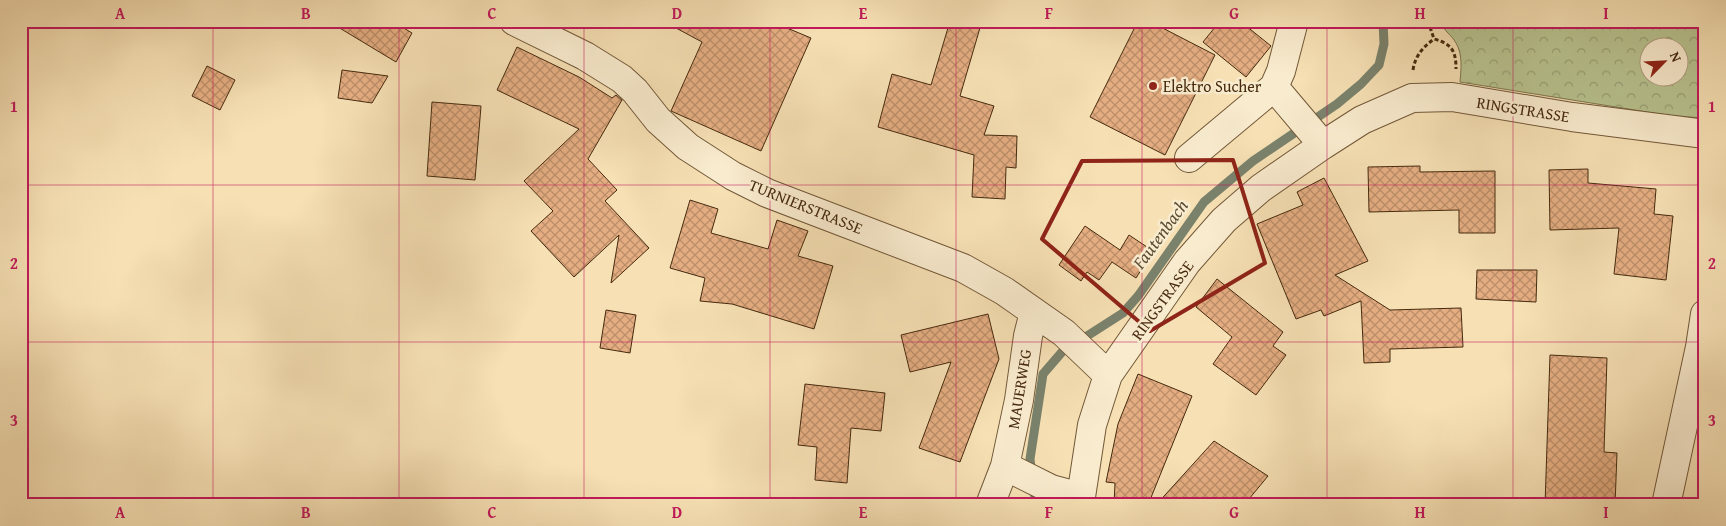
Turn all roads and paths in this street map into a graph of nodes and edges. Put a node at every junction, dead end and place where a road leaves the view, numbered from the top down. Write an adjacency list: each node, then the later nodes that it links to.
1 (514, 21): 11 (street, TURNIERSTRASSE)
2 (1294, 21): 5 (street)
3 (1428, 21): 4 (path)
4 (1434, 39): 6 (path); 7 (path)
5 (1274, 87): 9 (street); 10 (street)
6 (1452, 97): 7 (street, RINGSTRASSE); 8 (street, RINGSTRASSE)
7 (1412, 98): 9 (street, RINGSTRASSE)
8 (1705, 134)
9 (1323, 145): 13 (street, RINGSTRASSE)
10 (1189, 158)
11 (1034, 312): 13 (street, TURNIERSTRASSE); 14 (street, MAUERWEG)
12 (1705, 314): 17 (street)
13 (1100, 368): 15 (street, RINGSTRASSE)
14 (1014, 471): 15 (street); 16 (street, MAUERWEG)
15 (1081, 501)
16 (990, 505)
17 (1666, 505)

